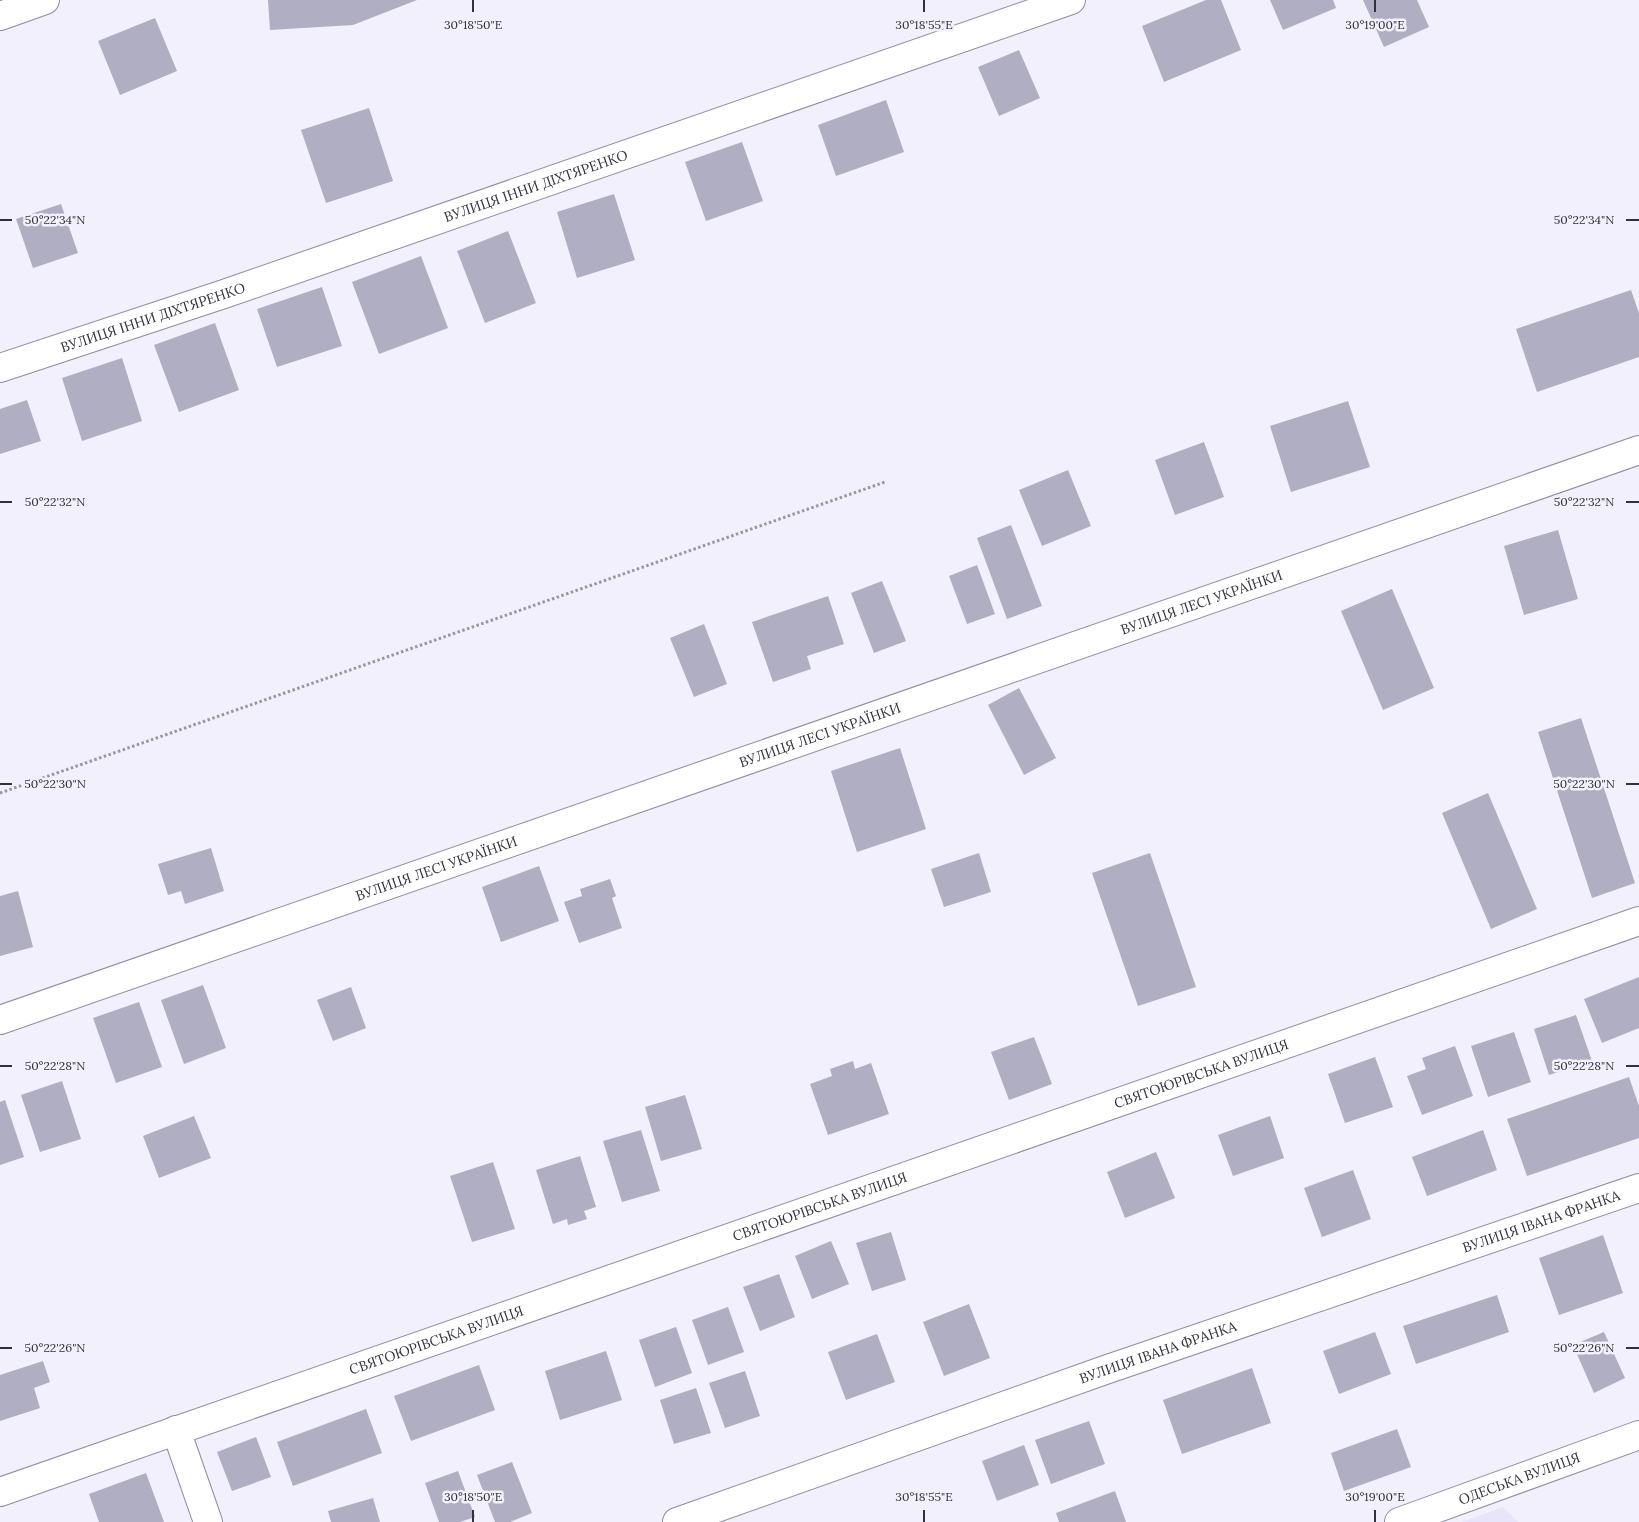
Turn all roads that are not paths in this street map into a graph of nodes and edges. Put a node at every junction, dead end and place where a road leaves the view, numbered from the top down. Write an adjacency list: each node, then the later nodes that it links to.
1 (45, 0): 3 (street)
2 (1071, 0): 4 (street, ВУЛИЦЯ ІННИ ДІХТЯРЕНКО)
3 (0, 16)
4 (0, 368)
5 (1639, 450): 7 (street, ВУЛИЦЯ ЛЕСІ УКРАЇНКИ)
6 (1639, 921): 9 (street, СВЯТОЮРІВСЬКА ВУЛИЦЯ)
7 (0, 1020)
8 (1639, 1188): 13 (street, ВУЛИЦЯ ІВАНА ФРАНКА)
9 (176, 1430): 11 (street, СВЯТОЮРІВСЬКА ВУЛИЦЯ); 12 (street)
10 (1639, 1435): 14 (street, ОДЕСЬКА ВУЛИЦЯ)
11 (0, 1492)
12 (208, 1522)
13 (677, 1522)
14 (1399, 1522)

